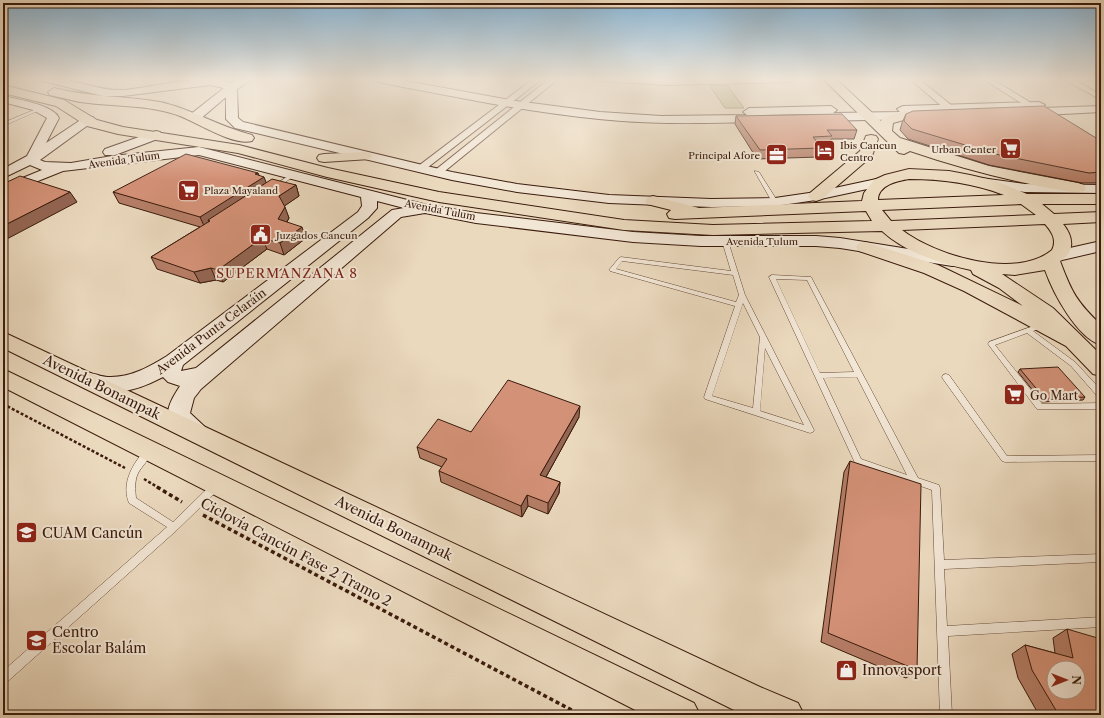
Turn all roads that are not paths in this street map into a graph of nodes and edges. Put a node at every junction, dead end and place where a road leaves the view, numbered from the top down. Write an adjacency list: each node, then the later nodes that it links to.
1 (31, 113): 19 (lane)
2 (47, 113): 25 (street)
3 (76, 113): 18 (main road)
4 (105, 113): 18 (main road)
5 (180, 113): 16 (main road)
6 (200, 113): 16 (street)
7 (232, 113): 23 (street)
8 (501, 113): 29 (street)
9 (504, 113): 32 (street)
10 (569, 113): 11 (street)
11 (855, 113): 12 (street); 15 (street); 21 (main road); 21 (main road)
12 (863, 113)
13 (990, 113): 15 (street)
14 (1042, 113): 17 (street)
15 (906, 115): 21 (main road)
16 (195, 117): 20 (main road); 24 (main road)
17 (1052, 119)
18 (89, 120): 20 (main road, Avenida Tulum); 25 (street)
19 (3, 124)
20 (156, 135): 22 (main road, Avenida Tulum); 27 (street)
21 (883, 140): 34 (main road); 37 (main road); 42 (main road)
22 (239, 149): 28 (main road); 54 (main road, Avenida Tulum)
23 (365, 156): 24 (main road); 29 (street)
24 (324, 158): 49 (main road)
25 (32, 160): 27 (street, Avenida Tulum); 31 (street)
26 (894, 161): 35 (main road)
27 (58, 168): 28 (street, Avenida Tulum); 39 (street)
28 (273, 169): 33 (street, Avenida Tulum)
29 (420, 169): 32 (street)
30 (757, 172): 46 (lane)
31 (4, 173)
32 (437, 173): 45 (street)
33 (293, 175): 40 (lane); 41 (street, Avenida Tulum)
34 (963, 178): 35 (main road); 36 (main road)
35 (888, 180): 42 (street); 47 (main road)
36 (980, 182): 37 (street); 44 (main road)
37 (1078, 188): 38 (street)
38 (1101, 189)
39 (3, 191)
40 (270, 191)
41 (367, 194): 48 (street, Avenida Tulum); 50 (street)
42 (816, 196): 46 (street)
43 (1101, 199): 44 (main road)
44 (1025, 200): 47 (main road); 52 (main road)
45 (653, 201): 46 (street); 49 (main road)
46 (775, 202)
47 (870, 206): 49 (main road); 54 (main road)
48 (427, 209): 53 (street, Avenida Punta Celaráin); 55 (street, Avenida Tulum)
49 (707, 214)
50 (363, 215): 53 (street); 68 (street, Avenida Punta Celaráin)
51 (1101, 217): 52 (main road, Avenida Tulum)
52 (1052, 219): 54 (main road, Avenida Tulum); 58 (main road)
53 (388, 220): 70 (street, Avenida Punta Celaráin)
54 (884, 227): 59 (main road)
55 (725, 241): 57 (street, Avenida Tulum); 60 (lane)
56 (1101, 246): 58 (street)
57 (865, 247): 59 (street, Avenida Tulum); 63 (main road)
58 (1055, 258): 59 (main road); 65 (main road)
59 (963, 263): 67 (main road)
60 (736, 273): 61 (lane); 62 (lane)
61 (742, 295): 62 (lane); 64 (lane)
62 (738, 305): 78 (lane)
63 (1035, 328): 67 (main road); 69 (lane); 77 (lane)
64 (763, 338): 78 (lane); 78 (lane)
65 (1101, 338)
66 (3, 339): 75 (main road, Avenida Bonampak)
67 (1074, 341): 69 (main road)
68 (174, 361): 70 (street); 75 (street, Avenida Punta Celaráin)
69 (1088, 361): 76 (lane)
70 (203, 374): 79 (street, Avenida Punta Celaráin)
71 (859, 374): 72 (lane); 72 (lane); 82 (lane)
72 (818, 376): 82 (lane)
73 (3, 377): 81 (main road)
74 (946, 377): 80 (lane)
75 (84, 378): 79 (main road, Avenida Bonampak)
76 (1101, 395)
77 (1101, 406)
78 (756, 412)
79 (197, 433): 91 (main road, Avenida Bonampak)
80 (1101, 458)
81 (141, 461): 83 (main road); 84 (lane)
82 (915, 481): 86 (lane)
83 (218, 485): 84 (lane); 90 (main road)
84 (174, 527): 89 (lane)
85 (1101, 558): 86 (lane)
86 (940, 565): 88 (lane)
87 (1101, 622): 88 (lane)
88 (942, 631): 92 (lane)
89 (3, 678)
90 (682, 715)
91 (786, 715)
92 (946, 715)

